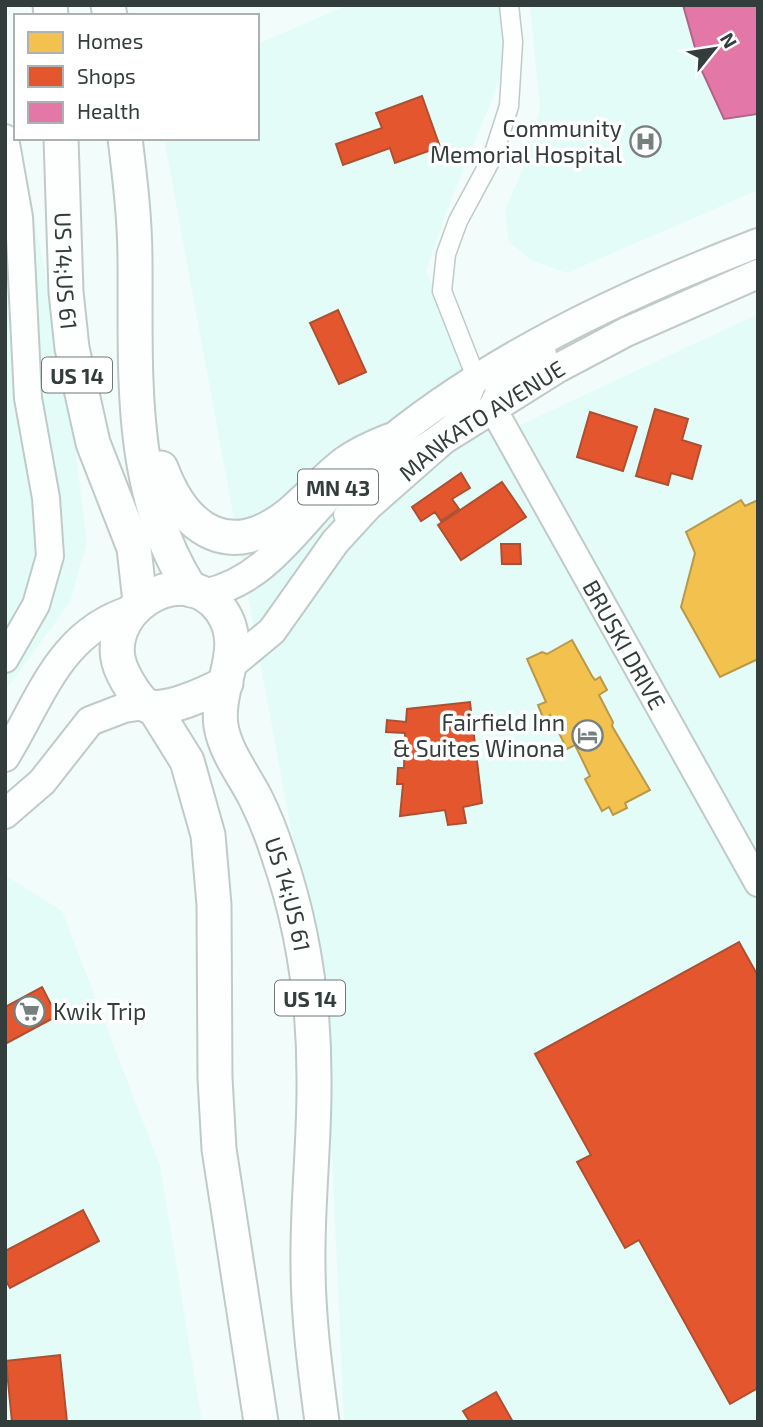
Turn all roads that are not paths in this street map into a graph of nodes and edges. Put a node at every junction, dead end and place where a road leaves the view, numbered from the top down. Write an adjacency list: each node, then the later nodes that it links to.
1 (509, 5): 9 (street)
2 (5, 138): 15 (street)
3 (61, 140): 14 (highway, US 14;US 61 / US 14)
4 (125, 140): 8 (highway, US 14;US 61 / US 14)
5 (758, 243): 7 (main road, MANKATO AVENUE / MN 43)
6 (758, 274): 10 (main road, MANKATO AVENUE / MN 43)
7 (621, 302): 9 (main road, MANKATO AVENUE / MN 43); 10 (street)
8 (135, 373): 11 (highway); 13 (highway, US 14;US 61 / US 14)
9 (477, 380): 11 (main road, MANKATO AVENUE / MN 43); 12 (street)
10 (492, 407): 12 (main road, MANKATO AVENUE / MN 43); 20 (street, BRUSKI DRIVE)
11 (389, 440): 13 (main road, MANKATO AVENUE / MN 43)
12 (335, 542): 16 (main road, MANKATO AVENUE / MN 43)
13 (198, 592): 14 (highway); 16 (highway, US 14;US 61 / US 14)
14 (136, 606): 17 (highway, US 14;US 61 / US 14); 18 (main road)
15 (9, 645)
16 (228, 674): 17 (highway); 22 (highway, US 14;US 61 / US 14)
17 (150, 706): 19 (main road); 21 (highway, US 14;US 61 / US 14)
18 (5, 757)
19 (5, 814)
20 (758, 883)
21 (261, 1422)
22 (321, 1422)

